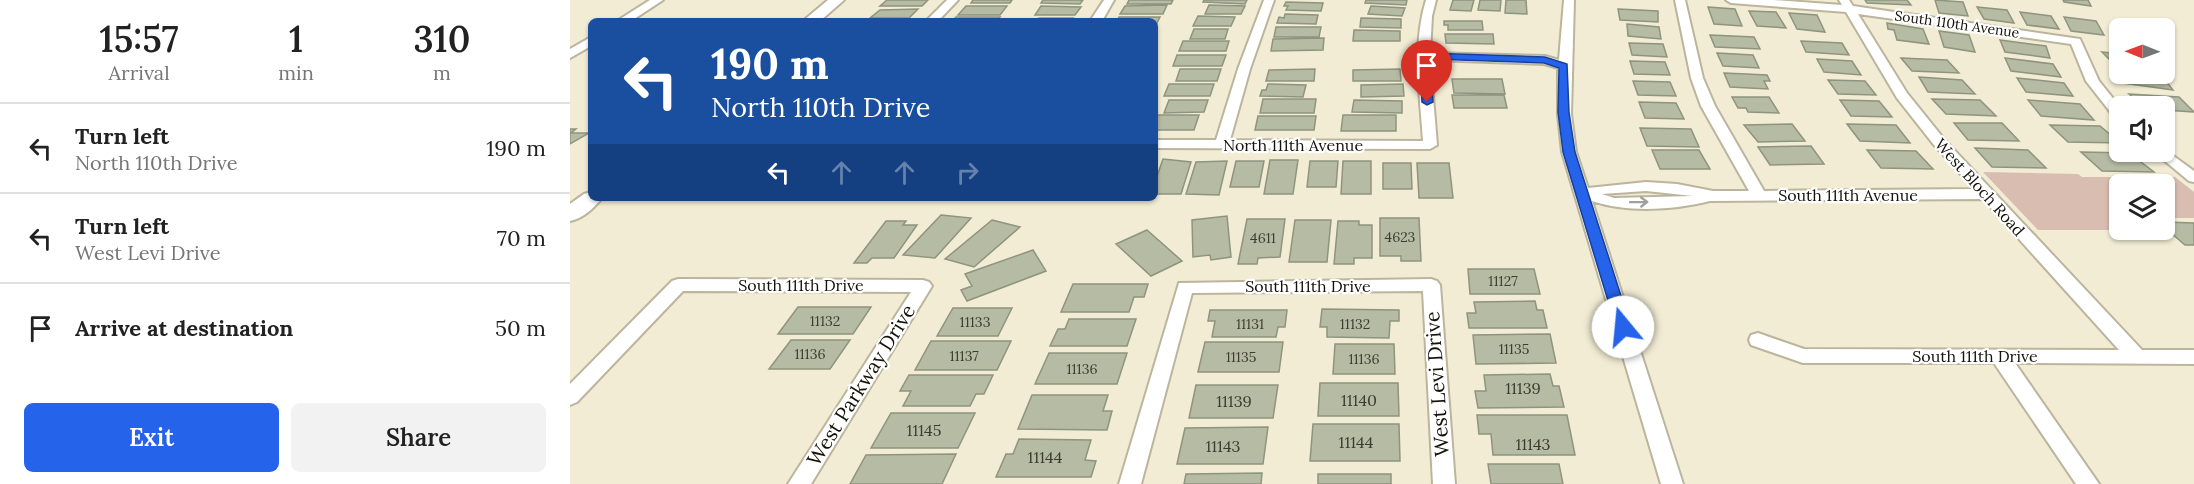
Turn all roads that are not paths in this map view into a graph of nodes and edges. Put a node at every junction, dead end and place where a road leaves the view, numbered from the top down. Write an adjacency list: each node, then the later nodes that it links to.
1 (658, 0): 11 (street)
2 (837, 0): 12 (main road)
3 (953, 0): 13 (street)
4 (1109, 0): 14 (street)
5 (1269, 0): 21 (street)
6 (1431, 0): 17 (street)
7 (1569, 0): 18 (street)
8 (1680, 0): 25 (street)
9 (1731, 0): 10 (street, South 110th Avenue)
10 (1847, 4): 19 (street, South 110th Avenue); 26 (street, West Bloch Road)
11 (628, 18)
12 (815, 18)
13 (935, 18)
14 (1098, 18)
15 (588, 43): 16 (street)
16 (570, 54)
17 (1425, 60): 18 (street); 21 (street, North 111th Avenue)
18 (1564, 66): 24 (street)
19 (2109, 104)
20 (1158, 144): 21 (street, North 111th Avenue)
21 (1222, 144)
22 (2173, 162): 23 (street)
23 (2194, 178)
24 (1582, 193): 25 (street, South 111th Avenue); 37 (street)
25 (1759, 195): 26 (street, South 111th Avenue)
26 (1986, 195): 31 (street, West Bloch Road)
27 (1431, 285): 35 (street, South 111th Drive); 36 (street, West Levi Drive)
28 (923, 286): 33 (street, South 111th Drive); 34 (street, West Parkway Drive)
29 (1758, 340): 30 (street, South 111th Drive)
30 (1999, 356): 31 (street, South 111th Drive); 38 (street)
31 (2137, 357): 32 (street, South 111th Drive)
32 (2194, 357)
33 (570, 397)
34 (799, 484)
35 (1130, 484)
36 (1444, 484)
37 (1672, 484)
38 (2088, 484)

